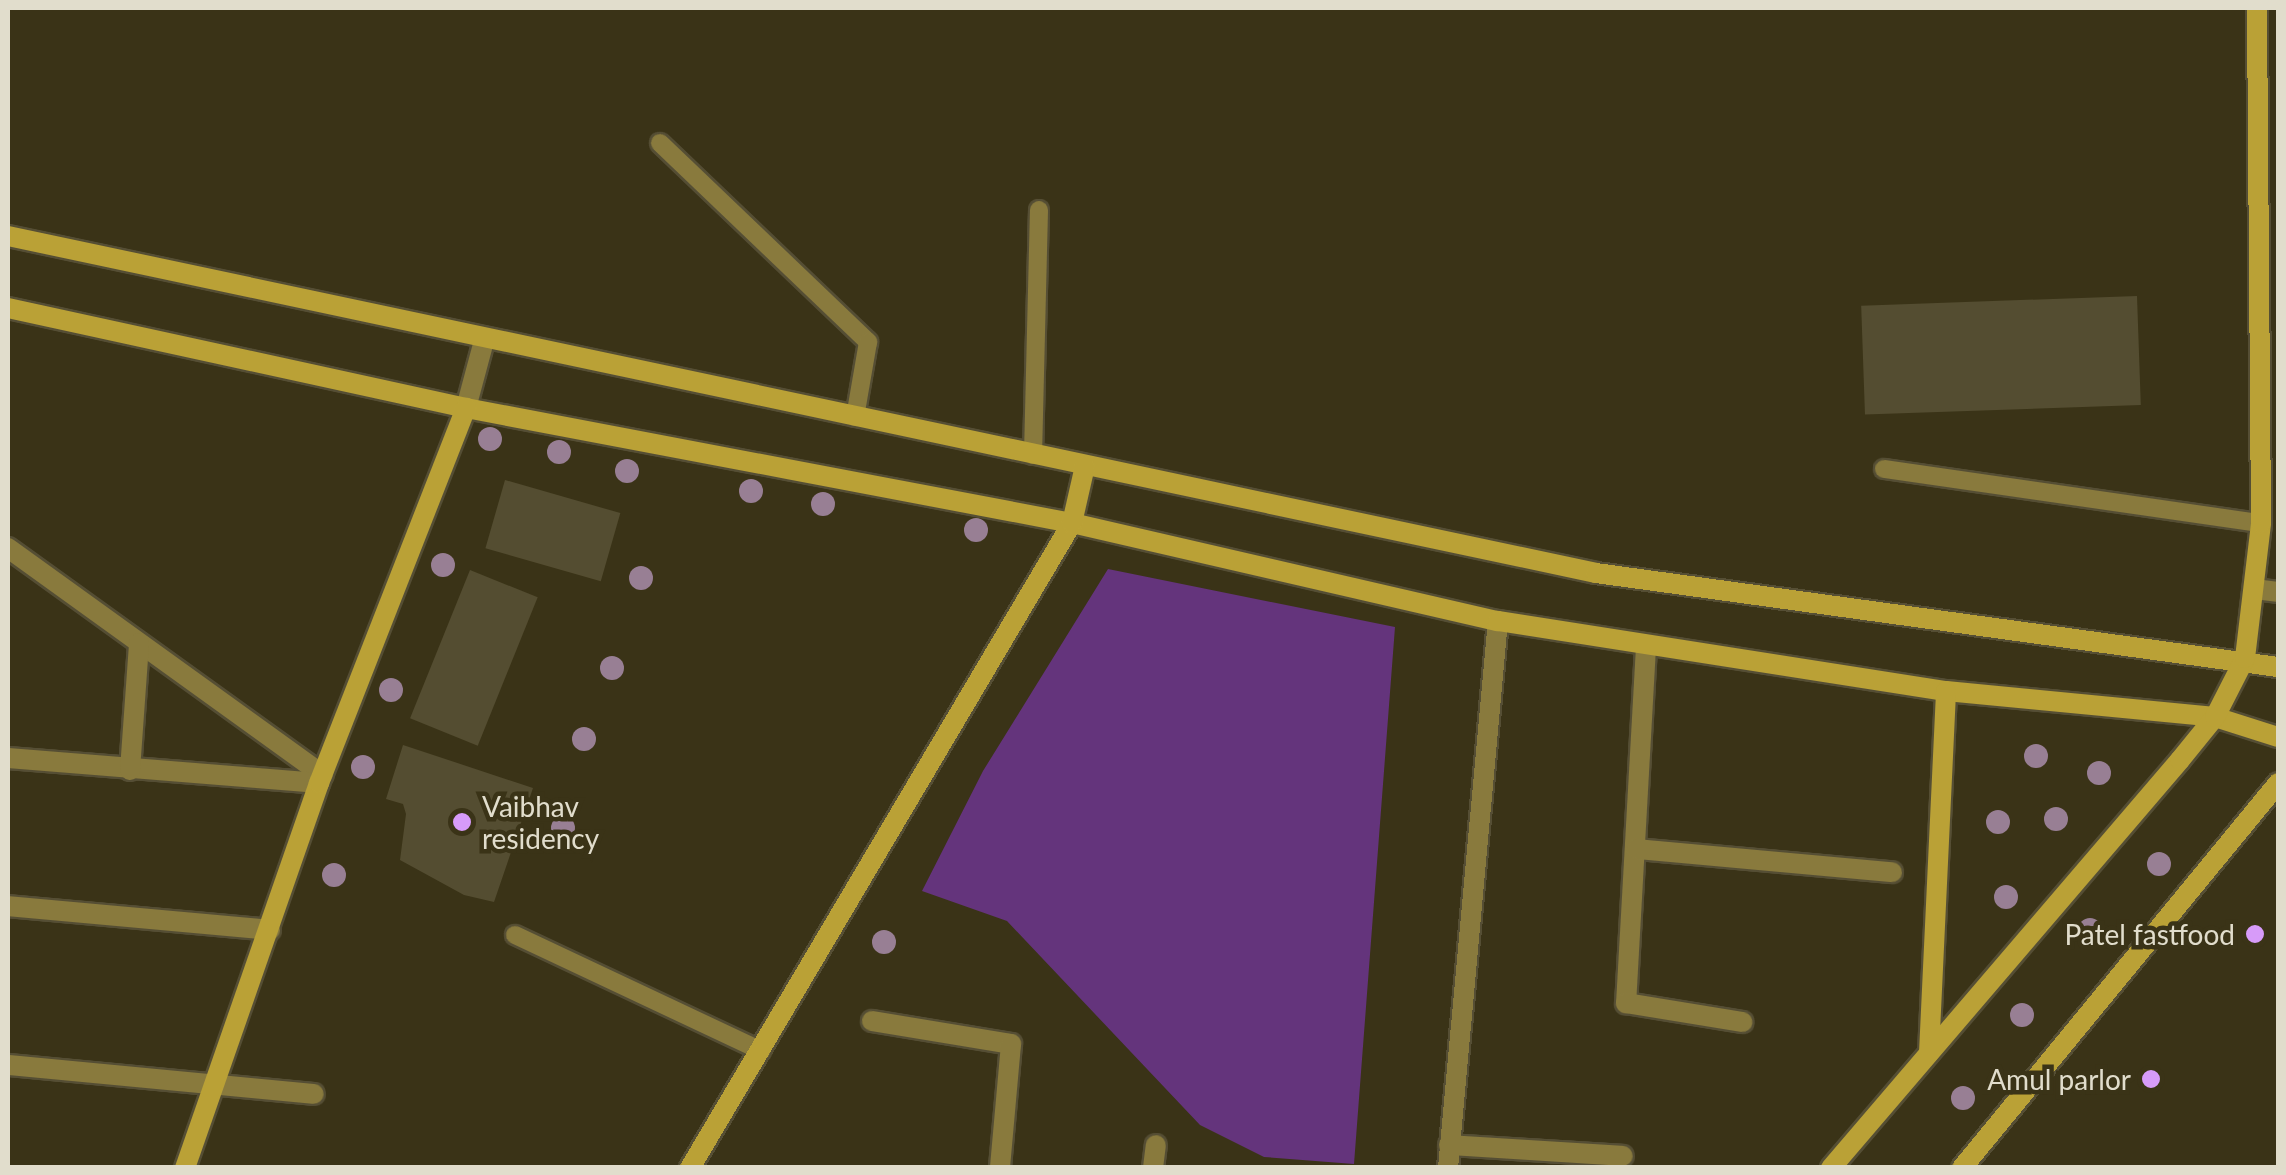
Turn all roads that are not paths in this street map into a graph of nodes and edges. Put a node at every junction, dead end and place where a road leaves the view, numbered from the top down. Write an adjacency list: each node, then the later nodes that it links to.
1 (2257, 8): 13 (street)
2 (660, 144): 8 (lane)
3 (1039, 210): 9 (lane)
4 (8, 236): 6 (street)
5 (8, 308): 7 (street)
6 (484, 342): 7 (street); 8 (street)
7 (466, 408): 12 (street); 27 (street)
8 (854, 417): 9 (street)
9 (1033, 455): 10 (street)
10 (1085, 466): 12 (street); 20 (street)
11 (1884, 469): 13 (lane)
12 (1072, 523): 17 (street); 36 (street)
13 (2261, 524): 15 (street)
14 (8, 548): 18 (street)
15 (2254, 589): 16 (street); 20 (street)
16 (2278, 592)
17 (1498, 620): 19 (street); 42 (street)
18 (139, 642): 26 (street); 27 (street)
19 (1646, 647): 22 (street); 29 (street)
20 (2245, 658): 21 (street); 23 (street)
21 (2278, 667)
22 (1946, 692): 23 (street); 37 (street)
23 (2215, 717): 24 (street); 37 (street)
24 (2278, 737)
25 (8, 758): 26 (street)
26 (130, 770): 27 (street)
27 (321, 779): 32 (street)
28 (2278, 783): 50 (street)
29 (1637, 849): 30 (street); 35 (street)
30 (1892, 872)
31 (8, 906): 32 (street)
32 (270, 930): 39 (street)
33 (515, 934): 36 (lane)
34 (872, 1021): 46 (street)
35 (1742, 1022)
36 (761, 1050): 45 (street)
37 (1929, 1053): 49 (street)
38 (8, 1066): 39 (street)
39 (218, 1083): 40 (street); 44 (street)
40 (314, 1094)
41 (1156, 1145): 47 (street)
42 (1449, 1145): 43 (street); 48 (street)
43 (1623, 1156)
44 (185, 1168)
45 (690, 1168)
46 (1000, 1168)
47 (1154, 1168)
48 (1448, 1168)
49 (1832, 1168)
50 (1962, 1168)

